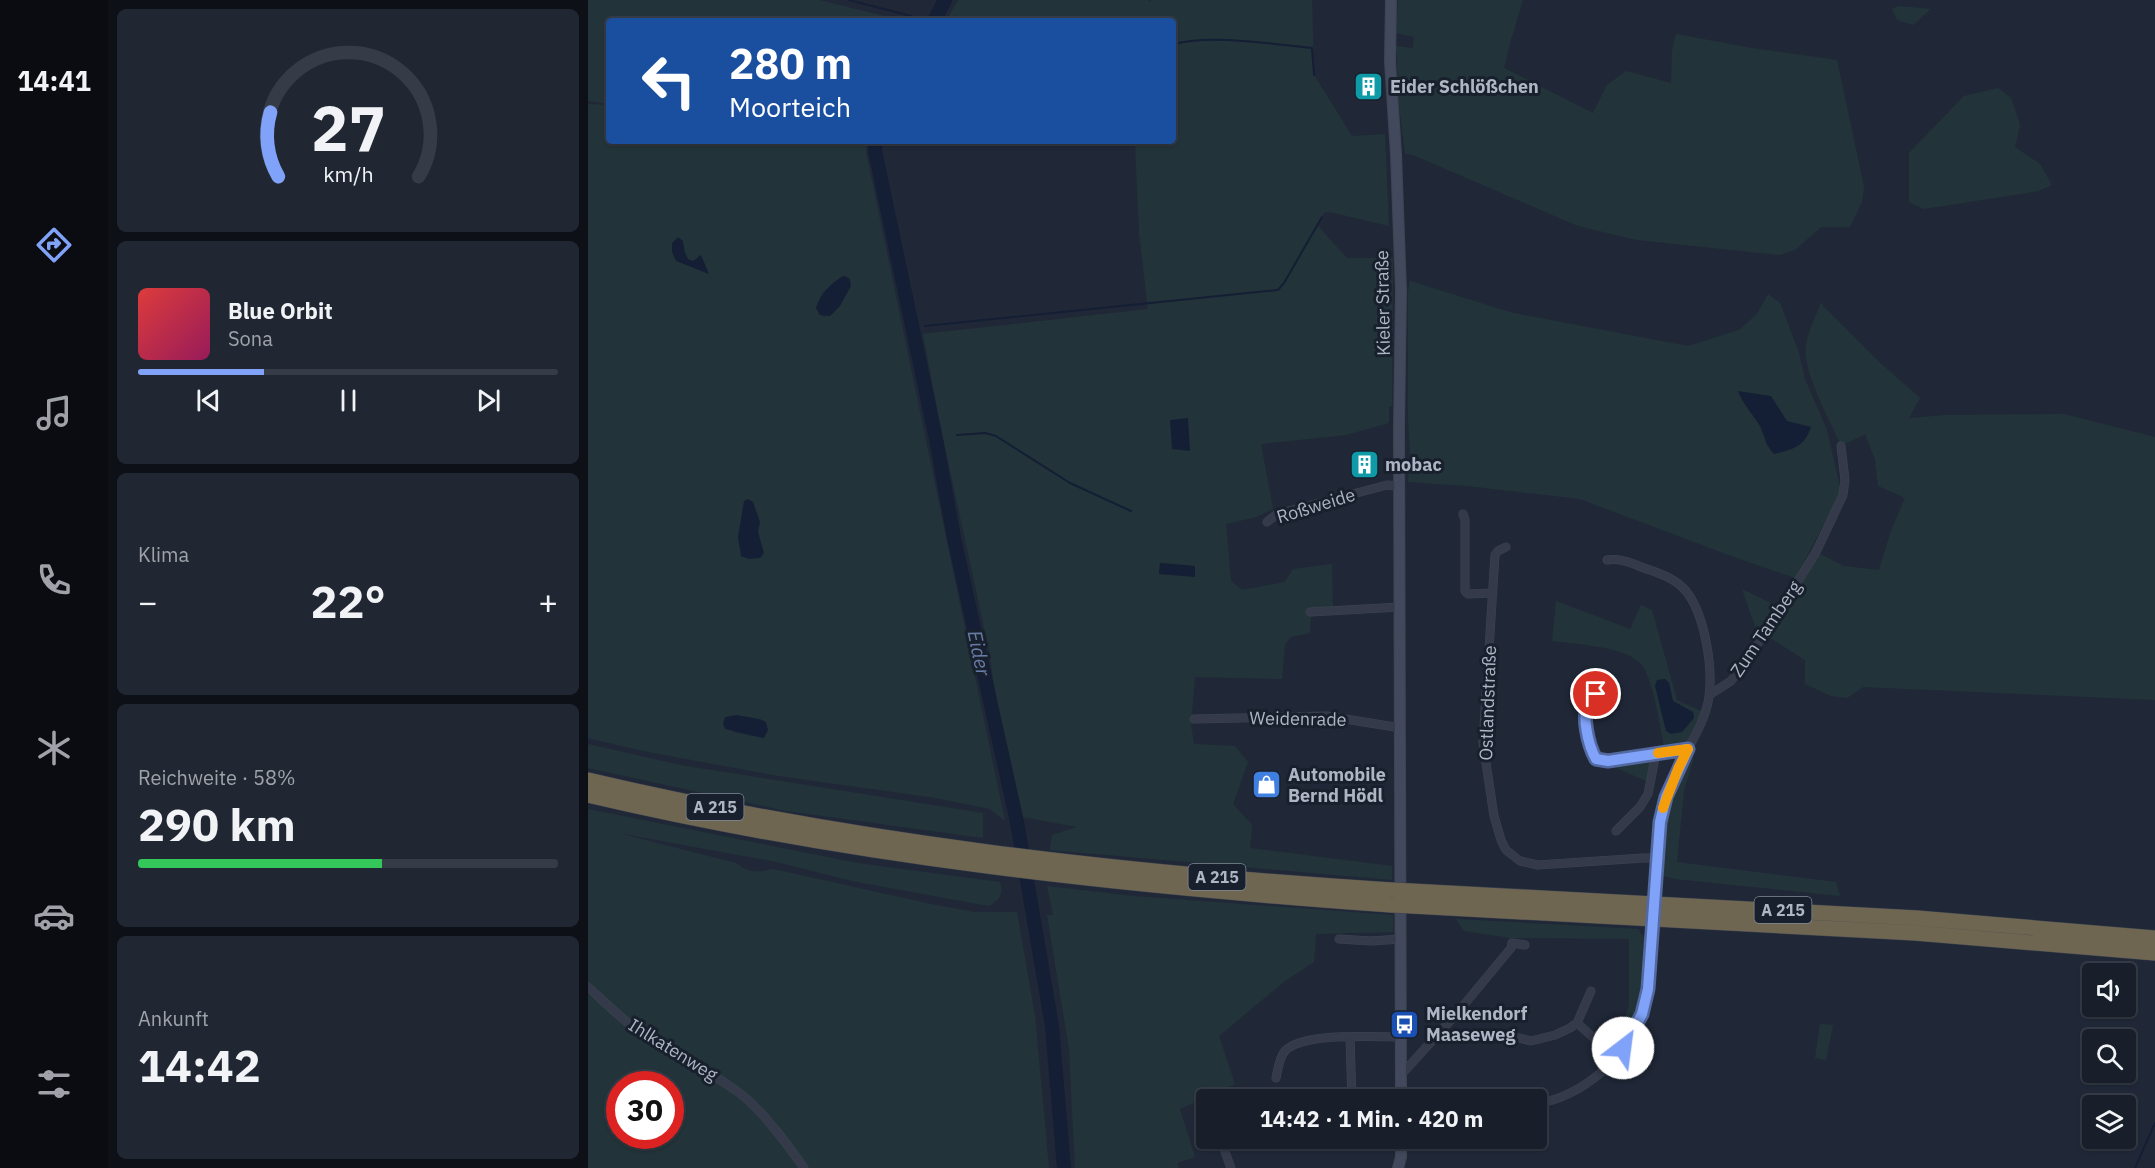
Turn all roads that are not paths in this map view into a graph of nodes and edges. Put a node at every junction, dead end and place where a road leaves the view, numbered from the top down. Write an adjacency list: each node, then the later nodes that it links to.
1 (1390, 0): 3 (street, Kieler Straße)
2 (1841, 446): 12 (street, Zum Tamberg)
3 (1400, 486): 5 (street, Roßweide); 9 (street, Kieler Straße)
4 (1464, 514): 8 (street)
5 (1266, 522)
6 (1506, 548): 8 (street, Ostlandstraße)
7 (1607, 560): 12 (street)
8 (1493, 593): 20 (street, Ostlandstraße)
9 (1400, 607): 10 (street); 14 (street, Kieler Straße)
10 (1310, 612)
11 (1596, 694): 16 (street)
12 (1709, 695): 15 (street)
13 (1194, 719): 14 (street, Weidenrade)
14 (1401, 729): 25 (street, Kieler Straße)
15 (1688, 749): 16 (street); 20 (street)
16 (1656, 753): 19 (street)
17 (588, 780): 21 (highway, A 215)
18 (588, 795): 21 (highway, A 215)
19 (1616, 831)
20 (1657, 858): 34 (street, bridge)
21 (1003, 861): 22 (highway, A 215, bridge)
22 (1411, 899): 23 (highway, A 215); 27 (highway, A 215)
23 (2155, 938)
24 (1339, 939): 25 (street)
25 (1401, 939): 33 (street, Kieler Straße)
26 (1525, 945): 35 (street)
27 (2155, 953)
28 (588, 987): 42 (street, Ihlkatenweg)
29 (1591, 991): 30 (street)
30 (1576, 1023): 31 (street); 34 (street)
31 (1515, 1037)
32 (1350, 1038): 33 (street); 36 (street); 37 (street)
33 (1401, 1040): 35 (street, Kieler Straße)
34 (1616, 1058): 39 (street)
35 (1401, 1075): 38 (street, Kieler Straße)
36 (1276, 1078)
37 (1352, 1089)
38 (1401, 1089)
39 (1547, 1101)
40 (1224, 1149): 43 (street)
41 (1401, 1149): 44 (street)
42 (804, 1168)
43 (1232, 1168)
44 (1398, 1168)

